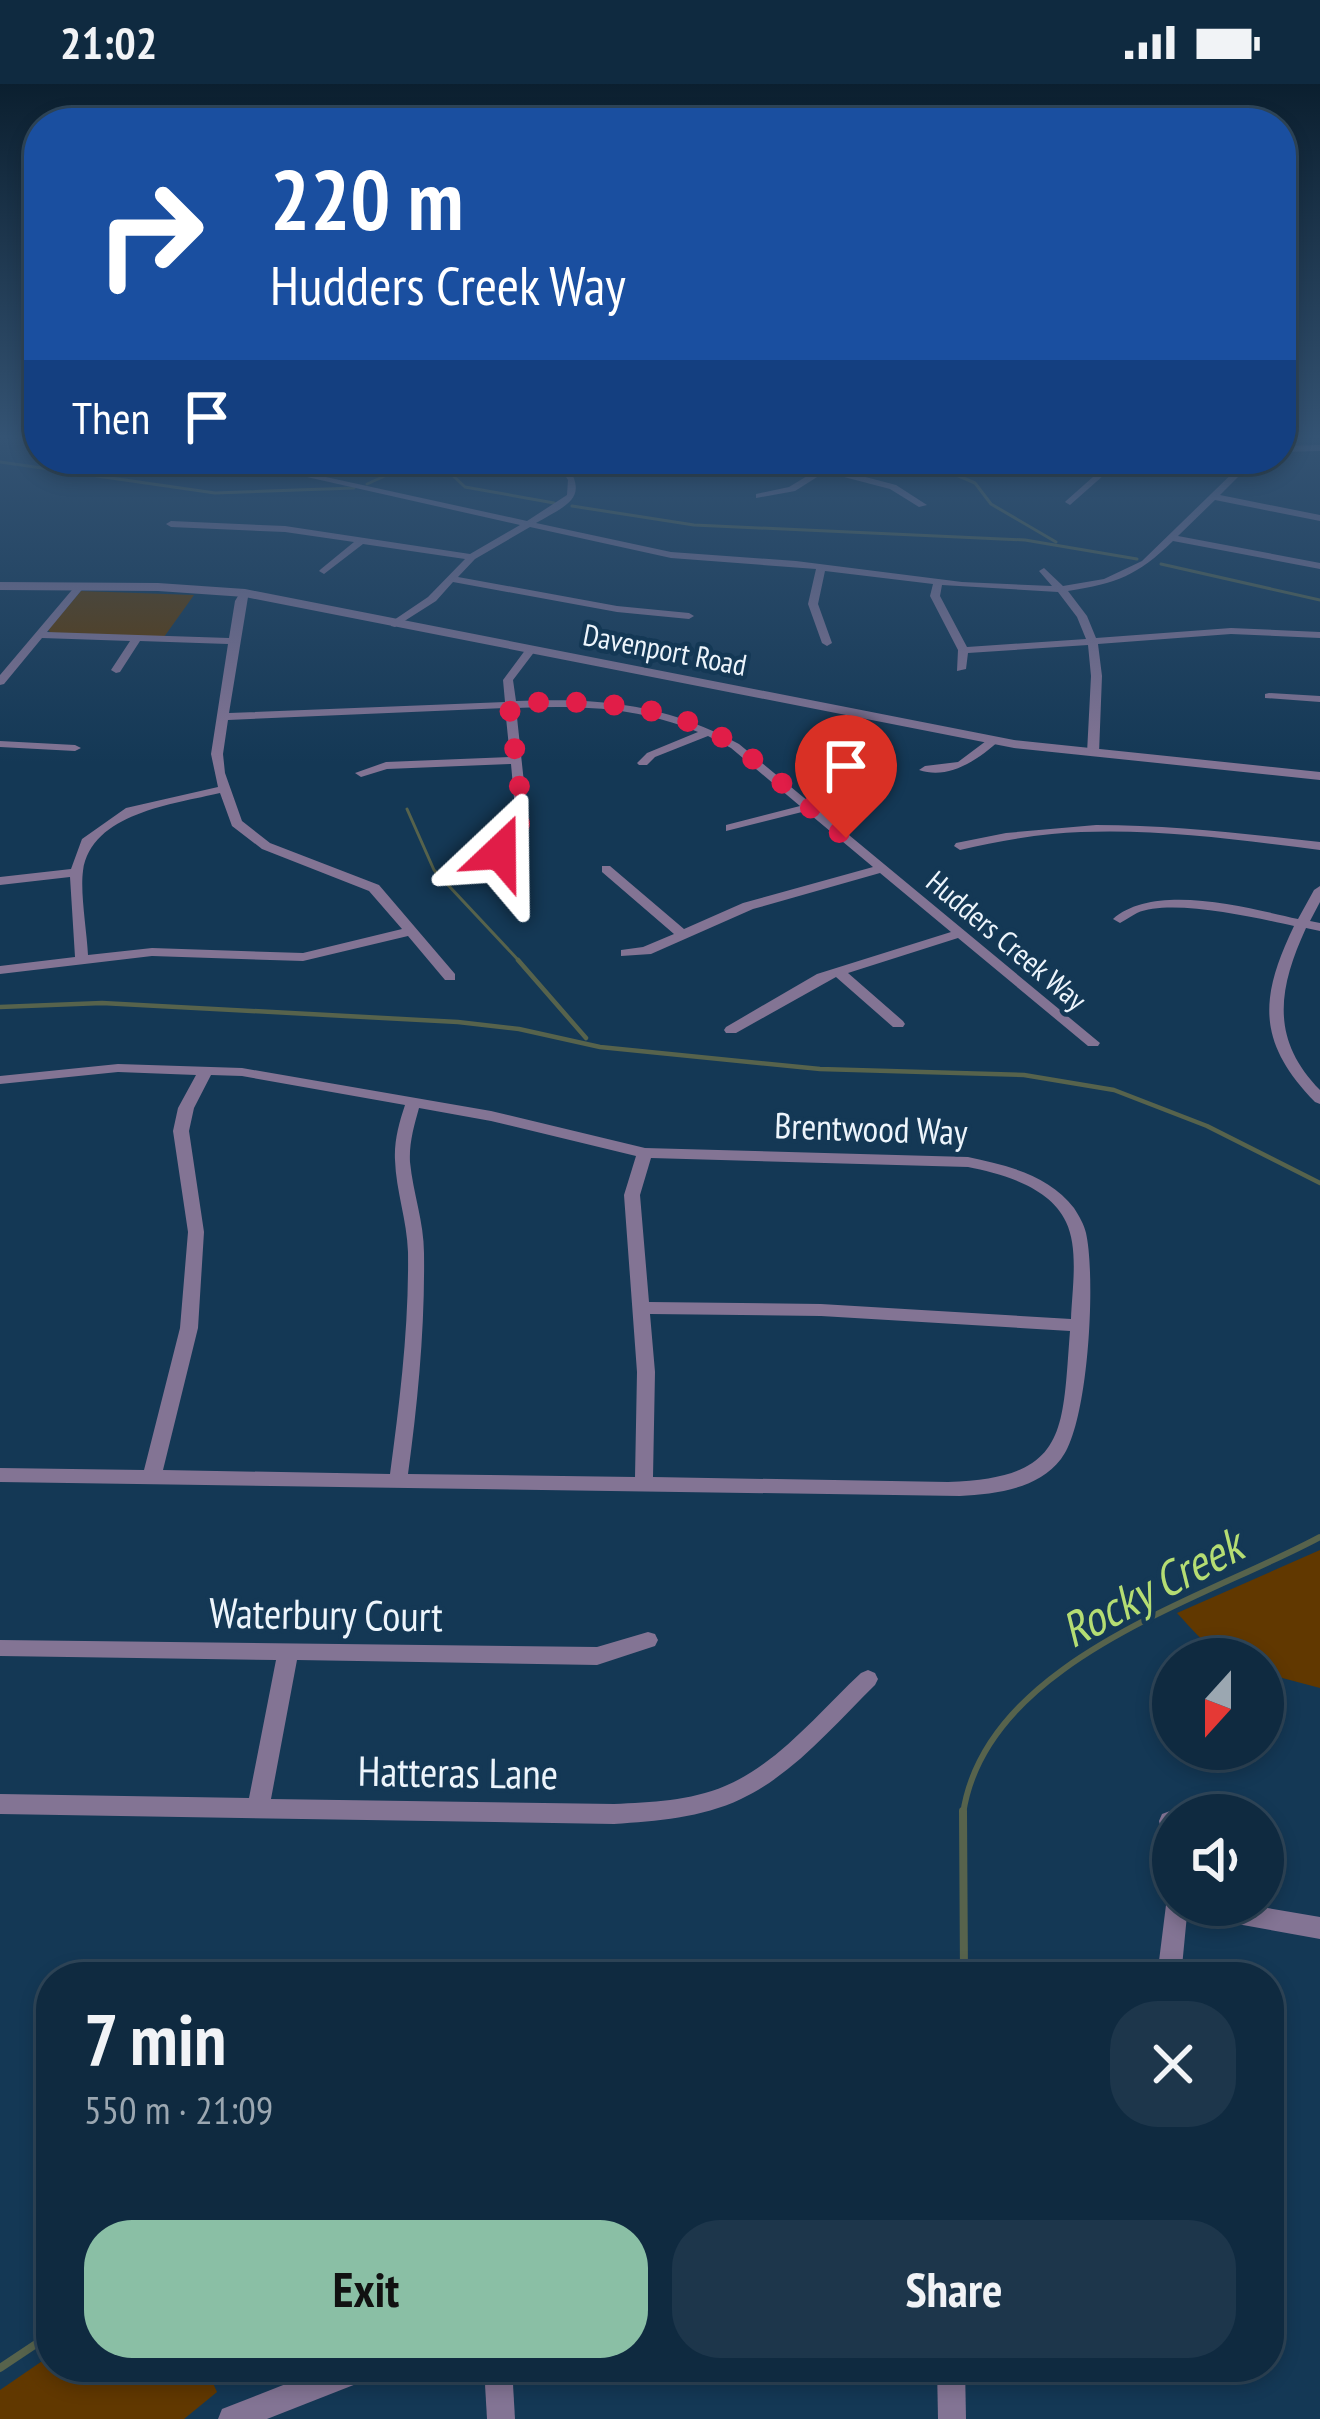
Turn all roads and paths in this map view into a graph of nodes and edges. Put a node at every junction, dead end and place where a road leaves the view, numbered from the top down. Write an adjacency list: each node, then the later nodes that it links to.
1 (354, 546): 10 (street)
2 (401, 546): 7 (street)
3 (491, 546): 7 (street)
4 (626, 546): 9 (street)
5 (1162, 546): 16 (street)
6 (1214, 546): 8 (street)
7 (472, 557): 12 (street)
8 (1320, 566)
9 (821, 567): 13 (street); 24 (street)
10 (323, 571)
11 (1044, 571): 16 (street)
12 (451, 579): 18 (street); 19 (street)
13 (938, 583): 16 (street); 26 (street)
14 (0, 586): 15 (street, Davenport Road)
15 (80, 586): 17 (street, Davenport Road); 20 (street)
16 (1062, 589): 25 (street)
17 (245, 593): 19 (street, Davenport Road); 23 (street)
18 (689, 616)
19 (394, 624): 27 (street, Davenport Road)
20 (39, 635): 22 (street); 30 (street)
21 (1320, 635): 25 (street)
22 (137, 638): 23 (street); 29 (street)
23 (234, 641): 34 (street)
24 (827, 644)
25 (1097, 644): 26 (street); 39 (street)
26 (963, 650): 28 (street)
27 (530, 651): 33 (street); 36 (street, Davenport Road)
28 (961, 669)
29 (116, 670)
30 (0, 682)
31 (1269, 696): 32 (street)
32 (1320, 699)
33 (509, 703): 34 (street, Hudders Creek Way); 35 (street, Hudders Creek Way); 40 (street)
34 (224, 717): 45 (street)
35 (709, 732): 41 (street); 46 (street, Hudders Creek Way)
36 (994, 740): 39 (street, Davenport Road); 42 (street)
37 (0, 744): 38 (street)
38 (75, 748)
39 (1093, 753): 44 (street, Davenport Road)
40 (515, 760): 43 (street); 50 (street)
41 (643, 763)
42 (925, 770)
43 (361, 773)
44 (1320, 776)
45 (223, 789): 53 (street); 59 (street)
46 (809, 807): 47 (street); 51 (street, Hudders Creek Way)
47 (730, 828)
48 (960, 846): 49 (street)
49 (1320, 847)
50 (500, 852)
51 (882, 868): 60 (street, Hudders Creek Way); 61 (street)
52 (606, 869): 61 (street)
53 (76, 872): 54 (street); 63 (street)
54 (0, 881)
55 (1320, 890): 57 (street)
56 (1120, 919): 57 (street)
57 (1300, 924): 58 (street); 72 (street)
58 (1320, 928)
59 (412, 931): 63 (street); 66 (street)
60 (961, 933): 65 (street); 69 (street, Hudders Creek Way)
61 (682, 934): 62 (street)
62 (626, 953)
63 (82, 960): 64 (street)
64 (0, 970)
65 (839, 971): 67 (street); 68 (street)
66 (450, 977)
67 (898, 1024)
68 (731, 1030)
69 (1094, 1043)
70 (206, 1070): 71 (street, Brentwood Way); 73 (street, Brentwood Way); 78 (street)
71 (0, 1080)
72 (1320, 1099)
73 (413, 1103): 74 (street, Brentwood Way); 79 (street)
74 (645, 1153): 75 (street); 76 (street, Brentwood Way)
75 (643, 1307): 76 (street); 80 (street)
76 (1077, 1325): 80 (street, Brentwood Way)
77 (0, 1474): 78 (street, Brentwood Way)
78 (152, 1477): 79 (street, Brentwood Way)
79 (398, 1480): 80 (street, Brentwood Way)
80 (644, 1484)
81 (647, 1640): 83 (street, Waterbury Court)
82 (0, 1648): 83 (street, Waterbury Court)
83 (288, 1653): 86 (street)
84 (868, 1679): 86 (street, Hatteras Lane)
85 (0, 1804): 86 (street, Hatteras Lane)
86 (258, 1808)
87 (1284, 1922): 89 (street)
88 (1175, 1926): 90 (street)
89 (1320, 1928)
90 (1171, 1962)
91 (326, 2382): 94 (street)
92 (499, 2382): 95 (street)
93 (951, 2382): 96 (street)
94 (232, 2419)
95 (501, 2419)
96 (952, 2419)

